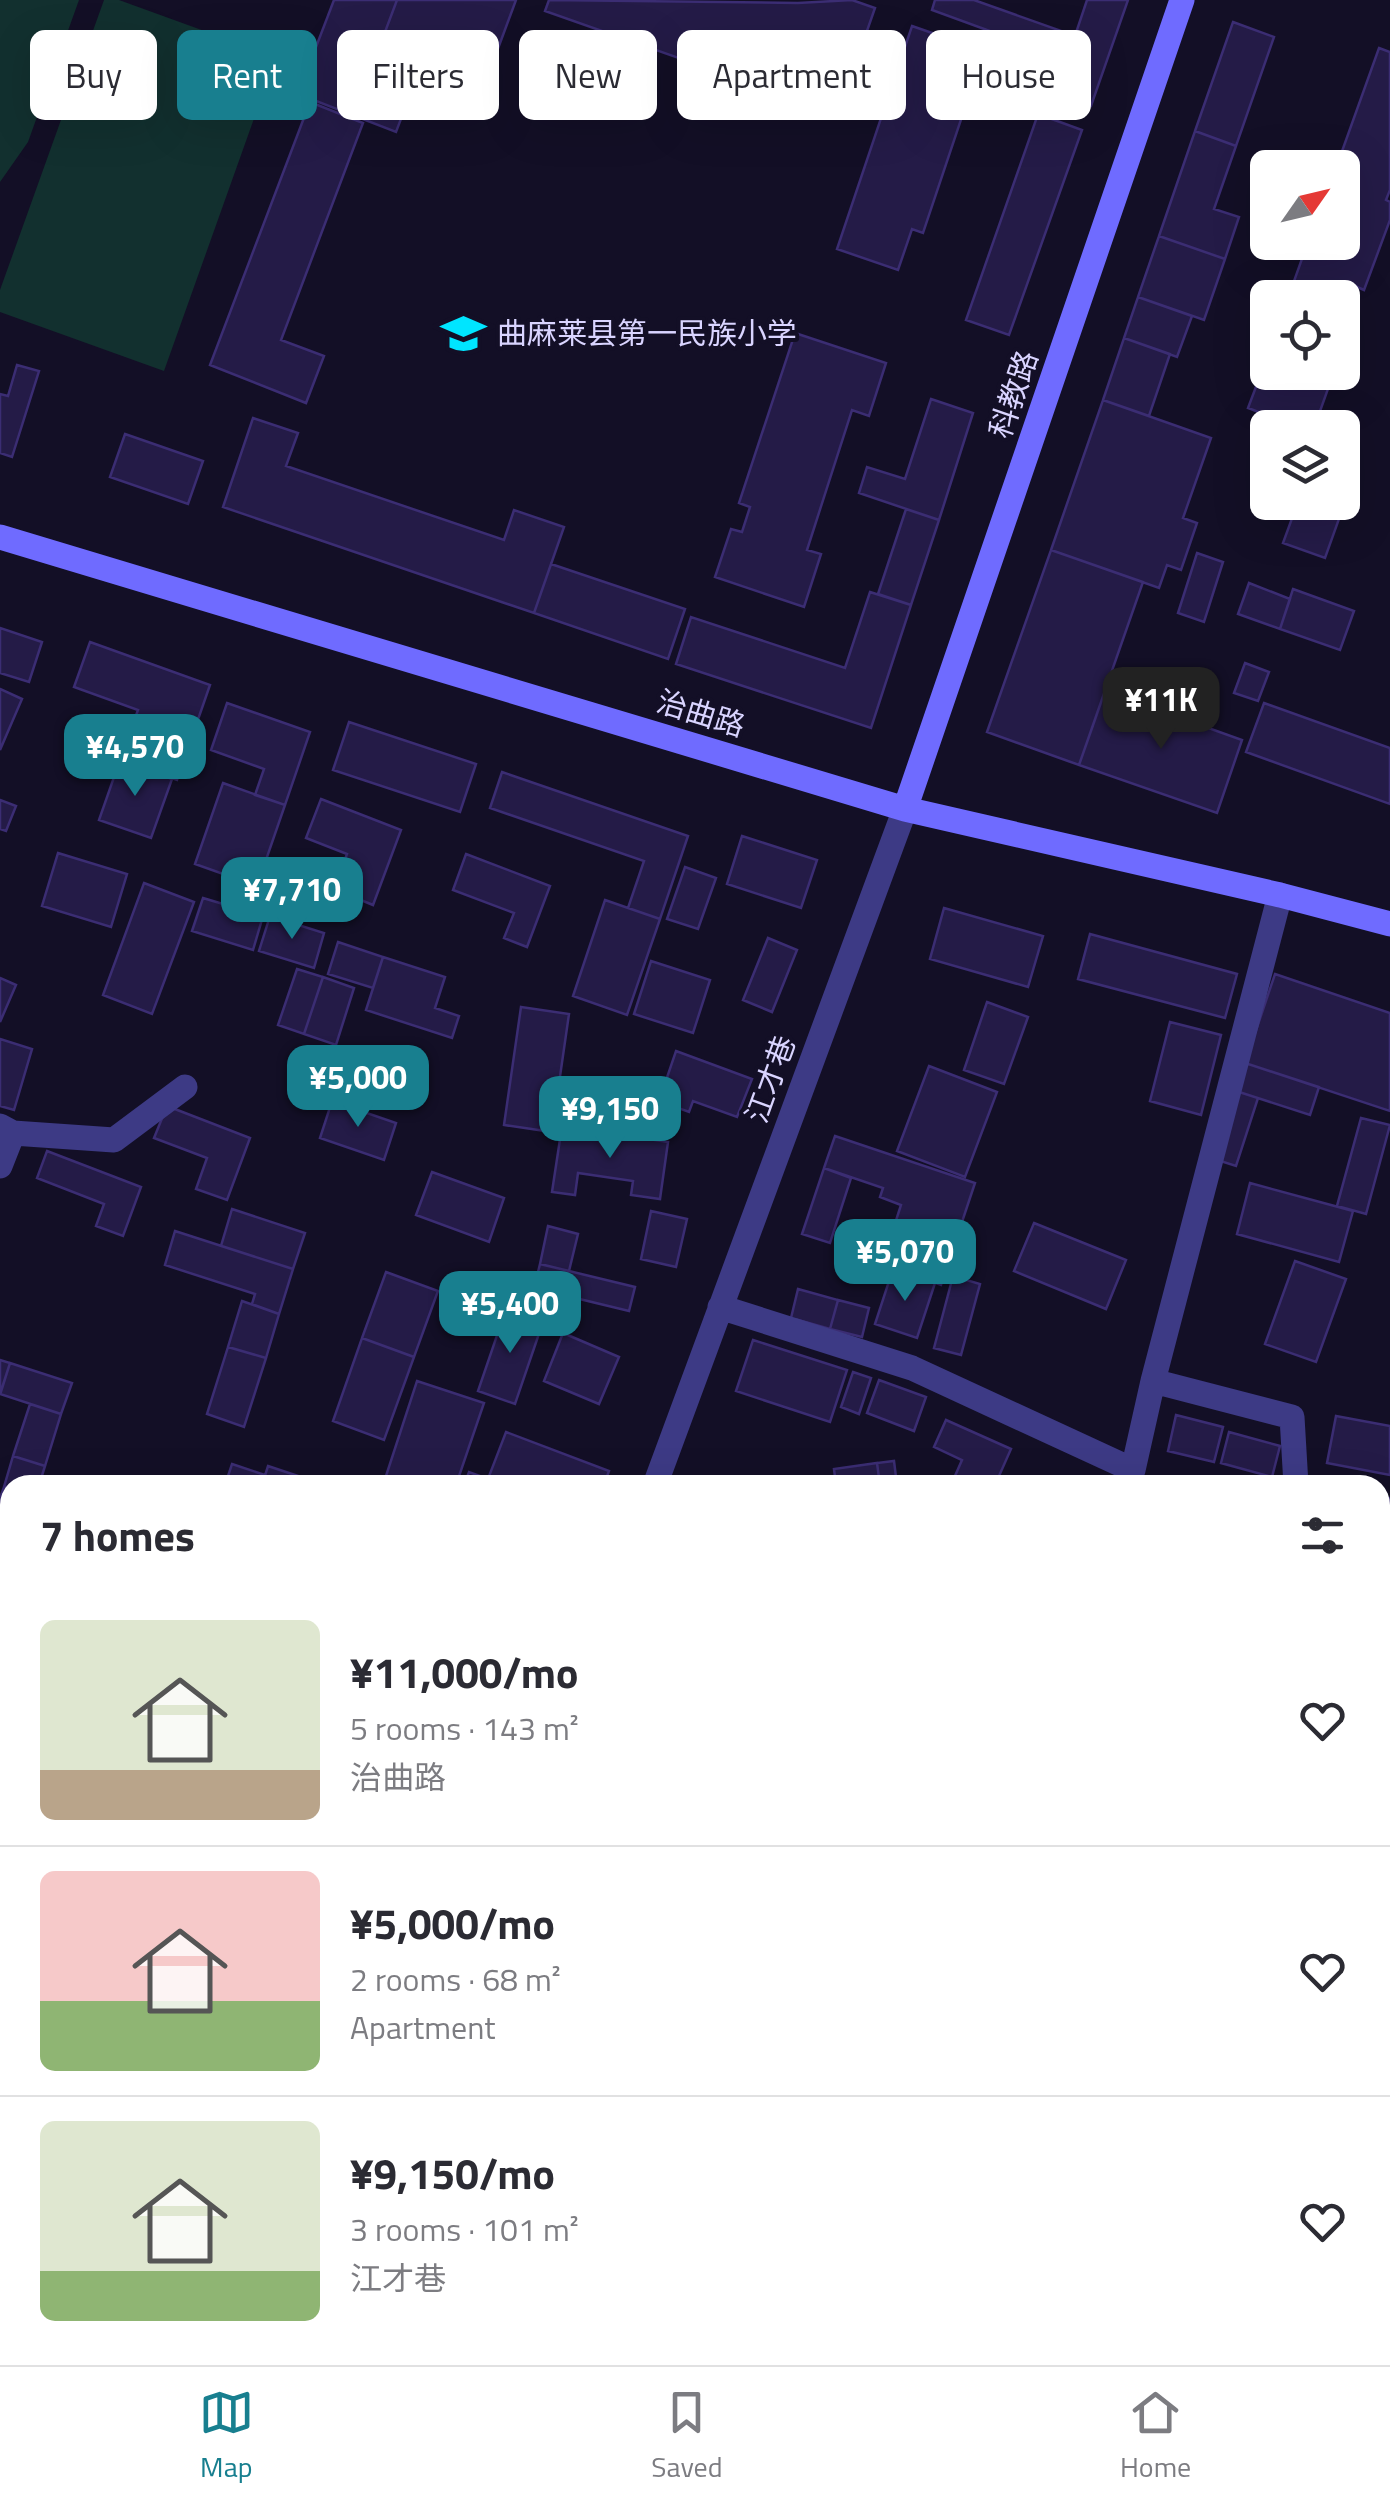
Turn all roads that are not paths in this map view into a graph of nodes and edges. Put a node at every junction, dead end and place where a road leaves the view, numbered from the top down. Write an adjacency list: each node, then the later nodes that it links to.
1 (1182, 0): 3 (main road, 科教路)
2 (0, 537): 3 (main road, 治曲路)
3 (905, 809): 4 (main road, 治曲路); 9 (street, 江才巷)
4 (1280, 895): 5 (main road, 治曲路); 10 (street)
5 (1390, 924)
6 (185, 1087): 7 (street)
7 (6, 1130): 8 (street)
8 (0, 1166)
9 (720, 1307): 10 (street); 11 (street, 江才巷)
10 (1153, 1381): 12 (street)
11 (659, 1475)
12 (1295, 1475)

